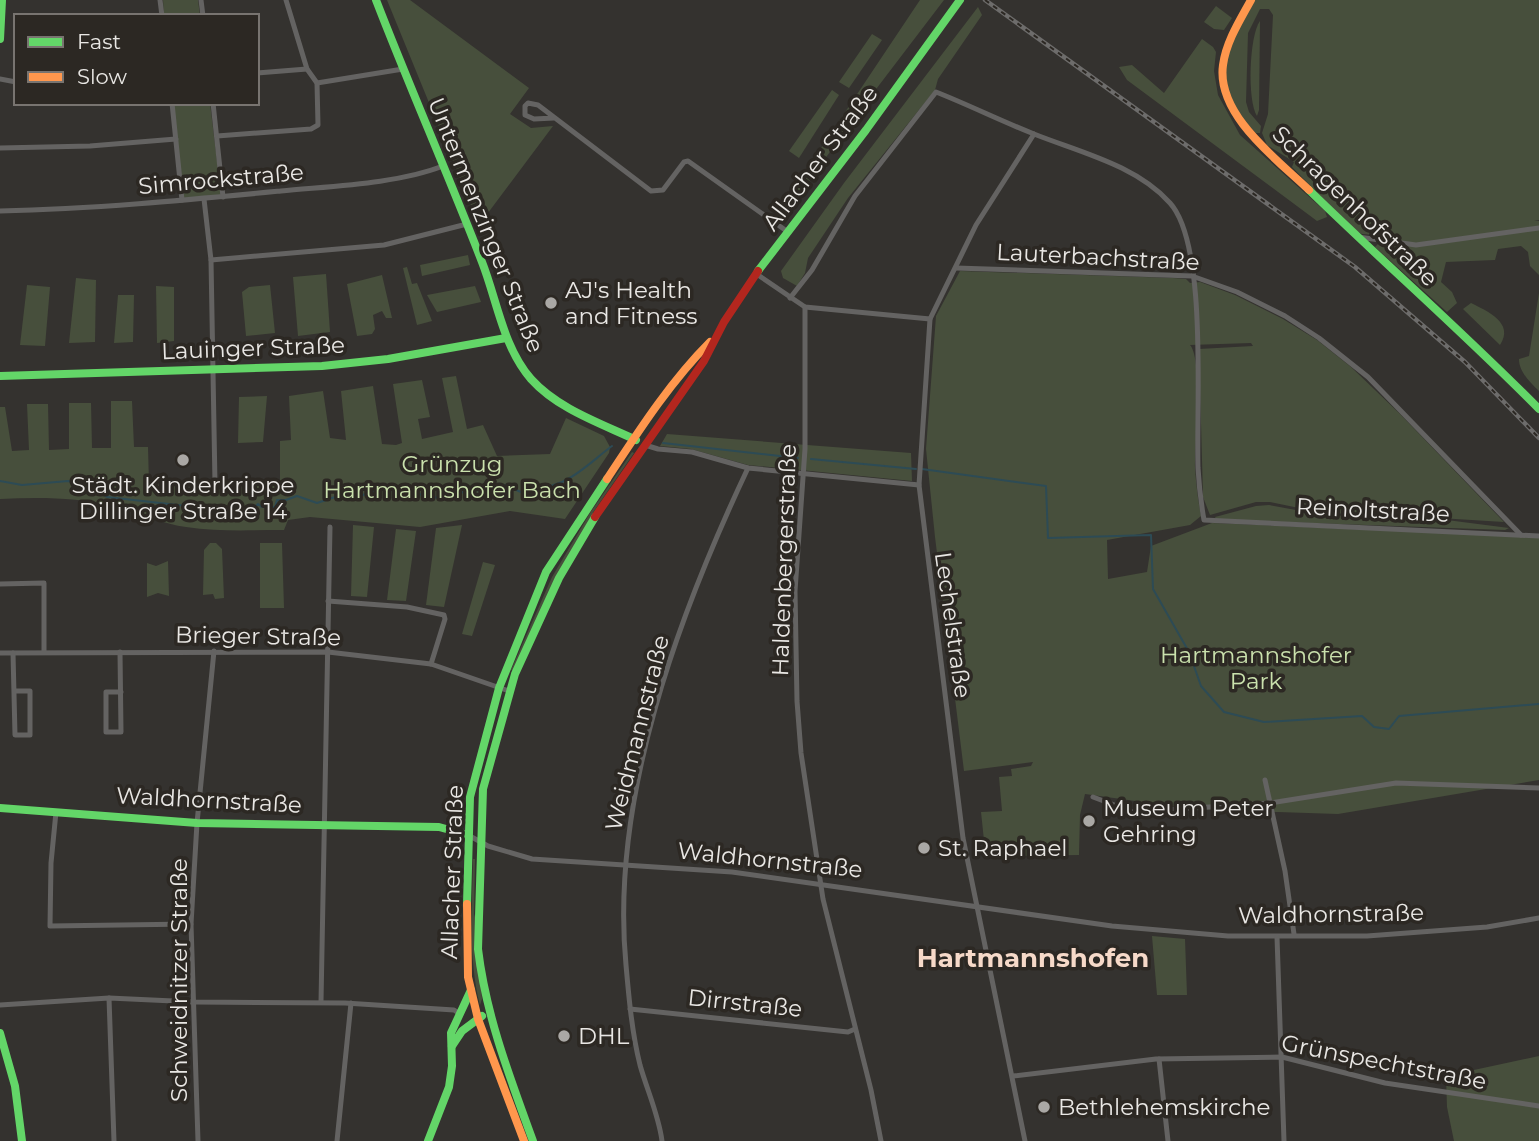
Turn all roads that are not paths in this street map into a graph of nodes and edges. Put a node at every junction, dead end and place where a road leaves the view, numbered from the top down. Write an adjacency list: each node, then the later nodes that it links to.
1 (2, 0): 6 (street)
2 (286, 0): 7 (street)
3 (376, 0): 8 (street, Untermenzinger Straße)
4 (960, 0): 25 (street, Allacher Straße)
5 (1251, 0): 26 (street, Schragenhofstraße)
6 (0, 39)
7 (307, 69): 9 (street); 10 (street)
8 (403, 69): 10 (street); 18 (street, Untermenzinger Straße)
9 (259, 73)
10 (317, 83): 15 (street)
11 (172, 105): 16 (street)
12 (213, 105): 15 (street)
13 (554, 118): 13 (street); 25 (street)
14 (1034, 134): 28 (street, Lechelstraße); 30 (street); 31 (street)
15 (217, 136): 19 (street)
16 (176, 139): 17 (street); 21 (street)
17 (0, 148)
18 (443, 166): 19 (street, Simrockstraße); 23 (street, Untermenzinger Straße)
19 (223, 197): 20 (street, Simrockstraße)
20 (204, 199): 21 (street, Simrockstraße); 27 (street)
21 (182, 200): 22 (street, Simrockstraße)
22 (0, 211)
23 (467, 224): 27 (street); 34 (street, Untermenzinger Straße)
24 (1539, 228): 26 (street)
25 (788, 232): 29 (street, Allacher Straße)
26 (1358, 237): 38 (street, Schragenhofstraße)
27 (211, 260): 36 (street)
28 (956, 268): 30 (street, Lauterbachstraße); 33 (street, Lechelstraße)
29 (758, 275): 31 (street); 35 (street, Allacher Straße)
30 (1192, 276): 46 (street, Lauterbachstraße); 46 (street, Reinoltstraße)
31 (790, 298): 32 (street)
32 (805, 307): 33 (street); 42 (street, Haldenbergerstraße)
33 (930, 319): 44 (street, Lechelstraße)
34 (506, 338): 36 (street, Lauinger Straße); 39 (street, Untermenzinger Straße)
35 (712, 340): 39 (street, Allacher Straße); 40 (street, Allacher Straße)
36 (214, 370): 37 (street, Lauinger Straße); 43 (street)
37 (0, 376)
38 (1539, 410)
39 (634, 439): 40 (street, Untermenzinger Straße); 57 (street, Allacher Straße)
40 (645, 445): 41 (street); 59 (street, Allacher Straße)
41 (748, 468): 42 (street); 71 (street, Weidmannstraße)
42 (803, 472): 44 (street); 72 (street, Haldenbergerstraße)
43 (215, 484)
44 (919, 485): 73 (street, Lechelstraße)
45 (330, 527): 49 (street)
46 (1521, 535): 47 (street, Reinoltstraße)
47 (1539, 536)
48 (0, 584): 51 (street)
49 (328, 601): 53 (street); 56 (street)
50 (214, 651): 52 (street, Brieger Straße); 53 (street, Brieger Straße); 67 (street, Schweidnitzer Straße)
51 (44, 652): 52 (street, Brieger Straße); 55 (street, Brieger Straße)
52 (120, 652): 60 (street)
53 (328, 652): 56 (street, Brieger Straße); 68 (street)
54 (0, 653): 55 (street, Brieger Straße)
55 (13, 653): 58 (street)
56 (431, 664): 57 (street, Brieger Straße)
57 (499, 688): 59 (street, Brieger Straße); 69 (street, Allacher Straße)
58 (14, 691): 58 (street)
59 (509, 691): 70 (street, Allacher Straße)
60 (121, 692): 60 (street)
61 (1265, 780): 64 (street)
62 (1539, 788): 64 (street)
63 (1093, 797): 64 (street)
64 (1270, 803): 76 (street)
65 (0, 808): 66 (street, Waldhornstraße)
66 (56, 813): 67 (street, Waldhornstraße); 75 (street)
67 (197, 823): 68 (street, Waldhornstraße); 75 (street, Schweidnitzer Straße)
68 (324, 825): 69 (street, Waldhornstraße); 81 (street)
69 (468, 835): 70 (street, Waldhornstraße); 78 (street, Allacher Straße)
70 (480, 842): 71 (street, Waldhornstraße); 85 (street, Allacher Straße)
71 (625, 865): 72 (street, Waldhornstraße); 84 (street, Weidmannstraße)
72 (821, 884): 73 (street, Waldhornstraße); 88 (street, Haldenbergerstraße)
73 (977, 907): 77 (street, Waldhornstraße); 93 (street, Lechelstraße)
74 (1539, 918): 76 (street, Waldhornstraße)
75 (191, 924): 80 (street, Schweidnitzer Straße)
76 (1294, 934): 77 (street, Waldhornstraße)
77 (1277, 937): 91 (street)
78 (471, 990): 86 (street, Allacher Straße); 87 (street)
79 (108, 998): 80 (street); 83 (street); 96 (street)
80 (195, 1002): 81 (street); 97 (street, Schweidnitzer Straße)
81 (321, 1002): 82 (street)
82 (351, 1003): 86 (street); 98 (street)
83 (0, 1005)
84 (630, 1009): 88 (street, Dirrstraße); 102 (street, Weidmannstraße)
85 (487, 1012): 87 (street); 101 (street, Allacher Straße)
86 (460, 1014): 90 (street, Allacher Straße)
87 (478, 1019): 90 (street); 100 (street)
88 (855, 1029): 103 (street, Haldenbergerstraße)
89 (0, 1033): 95 (street)
90 (452, 1046): 99 (street, Allacher Straße)
91 (1282, 1057): 92 (street, Grünspechtstraße); 94 (street, Grünspechtstraße); 106 (street)
92 (1159, 1059): 93 (street, Grünspechtstraße); 105 (street)
93 (1013, 1076): 104 (street, Lechelstraße)
94 (1539, 1106)
95 (22, 1141)
96 (114, 1141)
97 (198, 1141)
98 (337, 1141)
99 (428, 1141)
100 (524, 1141)
101 (533, 1141)
102 (662, 1141)
103 (881, 1141)
104 (1025, 1141)
105 (1168, 1141)
106 (1284, 1141)

